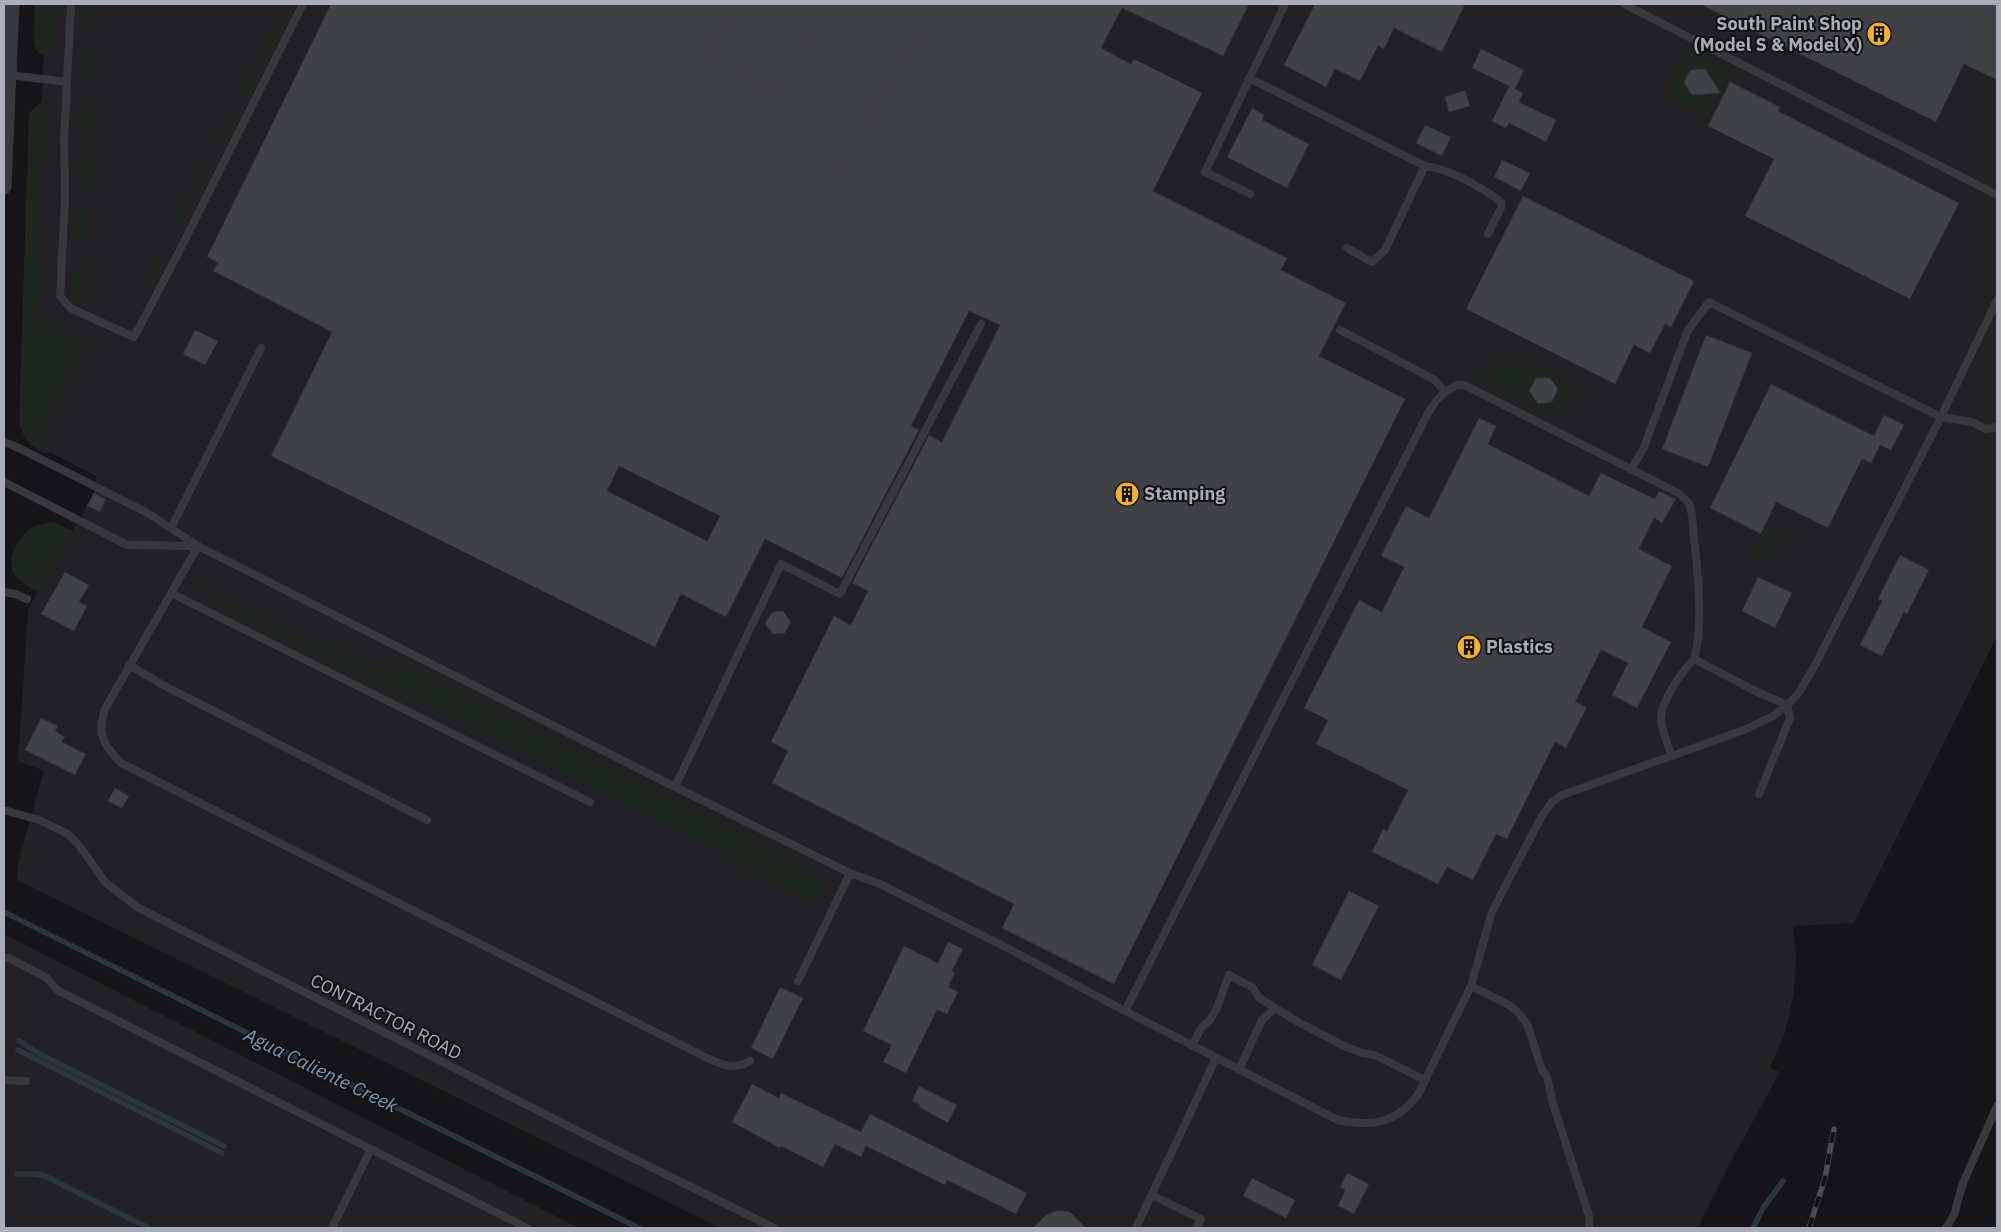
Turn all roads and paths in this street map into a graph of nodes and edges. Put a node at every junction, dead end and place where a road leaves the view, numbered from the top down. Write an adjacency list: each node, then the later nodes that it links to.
1 (12, 4): 9 (street)
2 (71, 4): 11 (lane)
3 (304, 4): 11 (lane)
4 (735, 4): 5 (path)
5 (824, 4)
6 (936, 4): 13 (path)
7 (1285, 4): 10 (lane)
8 (1624, 4): 16 (lane)
9 (9, 75): 11 (lane); 14 (street)
10 (1249, 78): 12 (lane); 15 (lane)
11 (67, 82)
12 (1425, 166): 17 (lane); 18 (lane)
13 (842, 174)
14 (4, 187)
15 (1250, 194)
16 (1997, 195)
17 (1488, 234)
18 (1347, 248)
19 (1997, 300): 24 (lane)
20 (981, 324): 38 (lane)
21 (1340, 330): 23 (lane)
22 (261, 348): 29 (lane)
23 (1445, 392): 27 (lane); 48 (lane)
24 (1941, 417): 25 (lane); 27 (lane); 36 (lane)
25 (1997, 427)
26 (4, 442): 29 (lane)
27 (1631, 470): 34 (lane)
28 (4, 482): 30 (lane)
29 (171, 528): 30 (lane)
30 (198, 546): 32 (lane); 38 (lane)
31 (4, 592): 33 (lane)
32 (171, 593): 35 (lane); 40 (lane)
33 (27, 599)
34 (1694, 659): 36 (lane); 37 (lane)
35 (129, 665): 42 (lane); 51 (lane)
36 (1787, 705): 37 (lane); 39 (lane)
37 (1671, 756): 46 (lane)
38 (675, 787): 43 (lane)
39 (1758, 794)
40 (590, 802)
41 (4, 810): 61 (lane, CONTRACTOR ROAD)
42 (427, 820)
43 (850, 873): 45 (lane); 48 (lane)
44 (4, 958): 57 (lane)
45 (798, 981)
46 (1471, 986): 54 (lane); 64 (lane)
47 (1274, 1009): 49 (lane); 52 (lane); 54 (lane)
48 (1125, 1011): 49 (lane)
49 (1192, 1046): 50 (lane)
50 (1216, 1058): 52 (lane); 58 (lane)
51 (750, 1061)
52 (1239, 1070): 54 (lane)
53 (4, 1080): 55 (lane)
54 (1425, 1080)
55 (26, 1081)
56 (1997, 1106): 65 (lane)
57 (371, 1149): 59 (lane); 60 (lane)
58 (1152, 1195): 62 (lane); 63 (lane)
59 (332, 1228)
60 (527, 1228)
61 (774, 1228)
62 (1136, 1228)
63 (1196, 1228)
64 (1590, 1228)
65 (1946, 1228)

